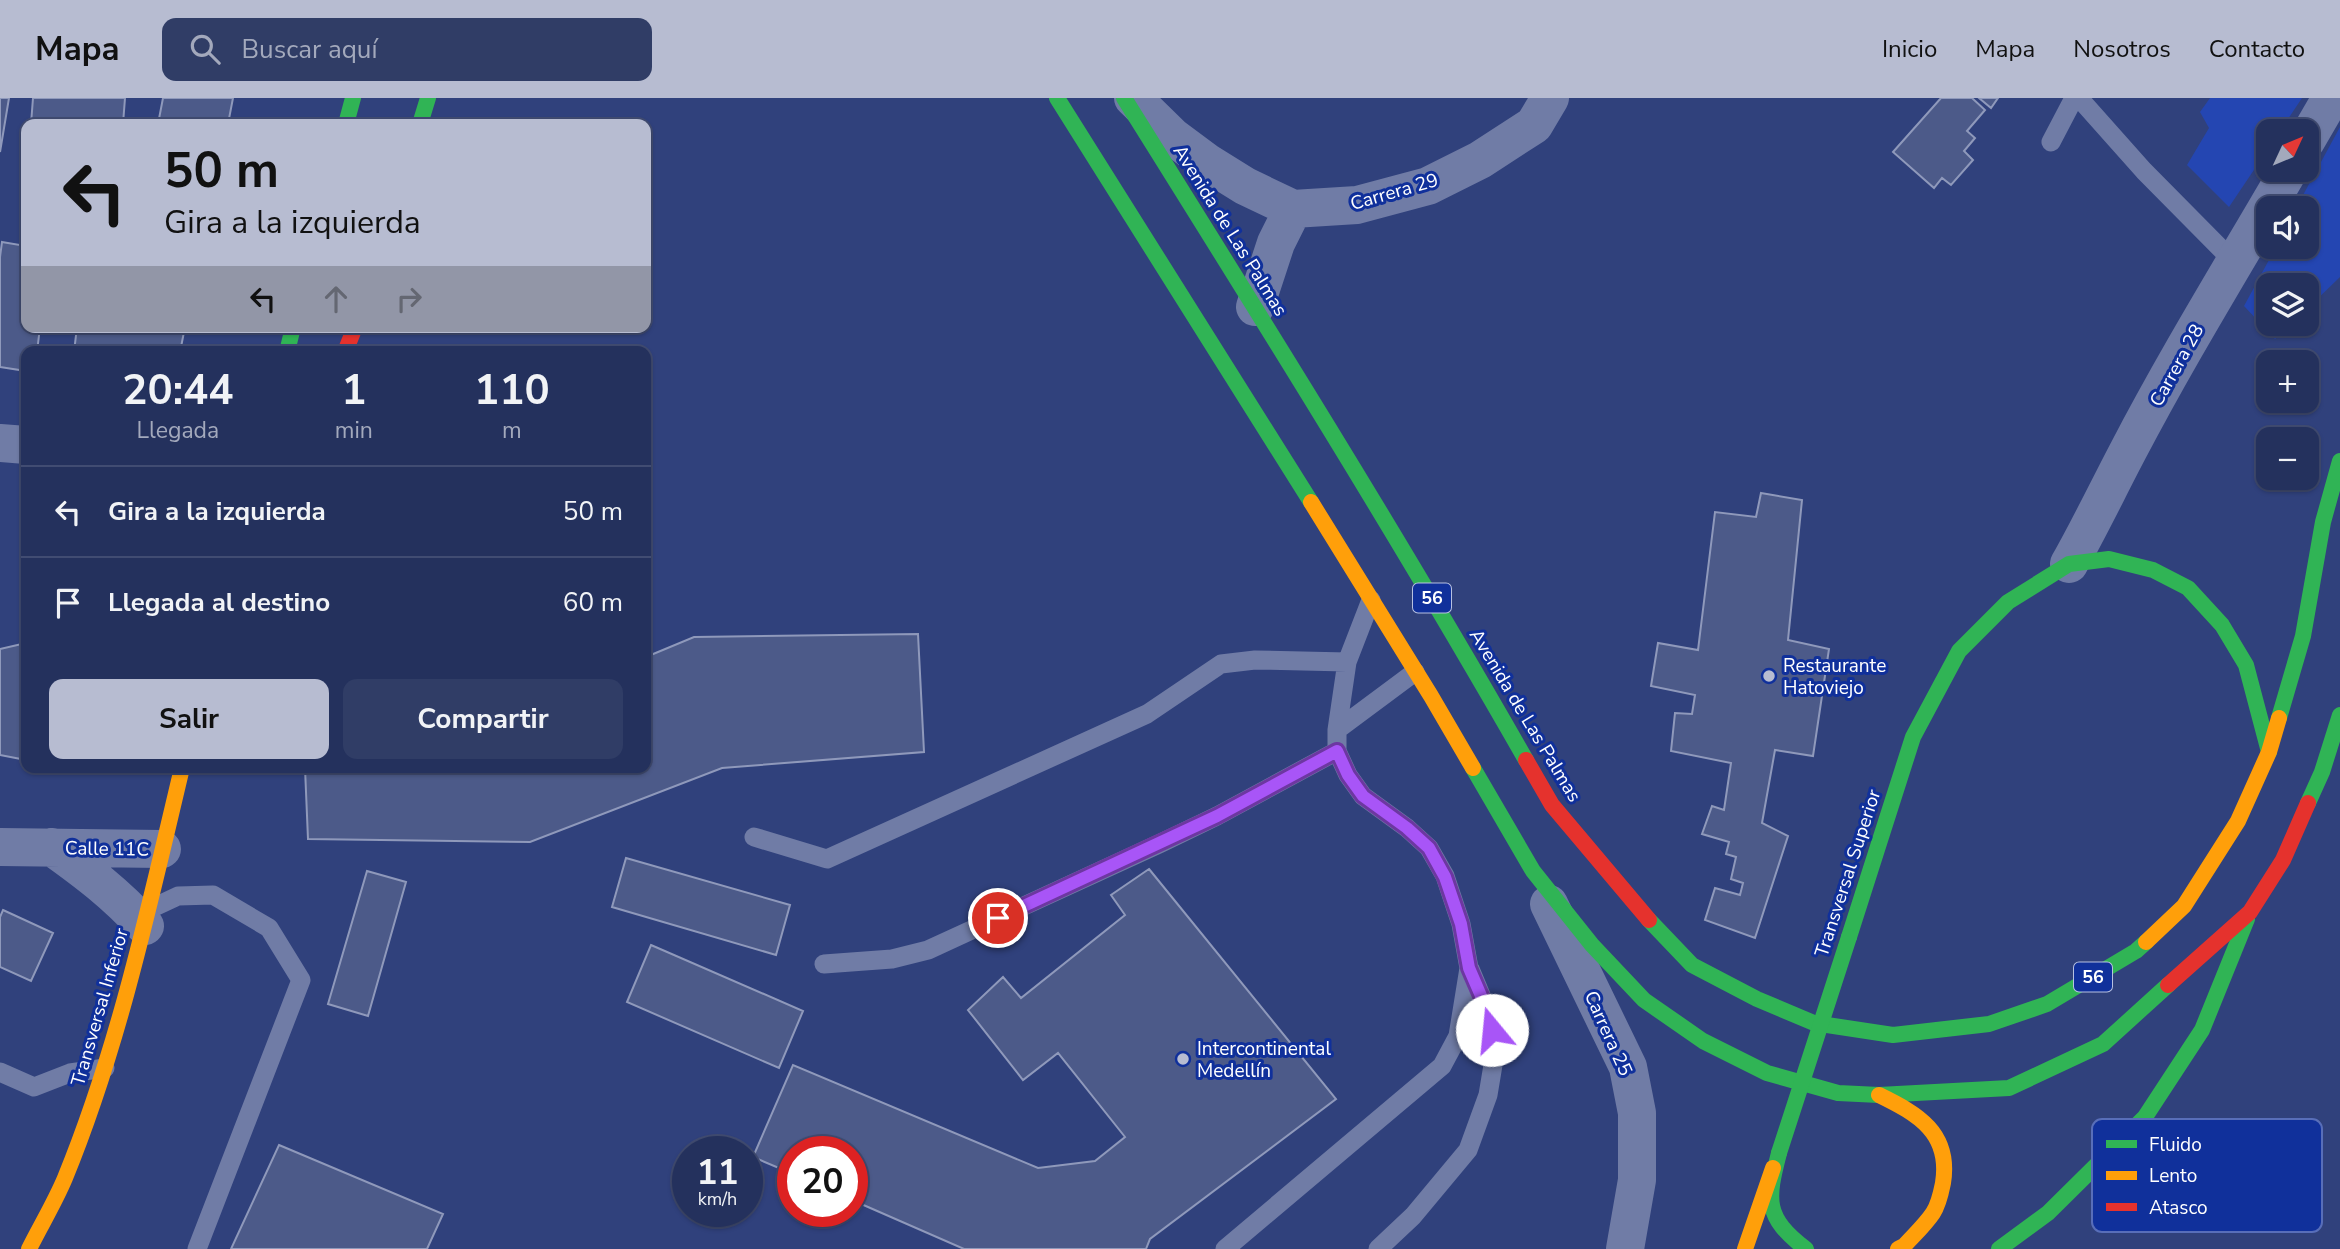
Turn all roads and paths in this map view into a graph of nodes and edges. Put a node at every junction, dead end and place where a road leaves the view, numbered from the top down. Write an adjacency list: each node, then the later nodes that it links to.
1 (353, 98): 9 (main road)
2 (428, 98): 10 (main road)
3 (1057, 98): 21 (main road, 56)
4 (1124, 98): 16 (main road, Avenida de Las Palmas / 56)
5 (1133, 98): 14 (street, Carrera 29)
6 (1550, 98): 14 (street, Carrera 29)
7 (2077, 98): 12 (lane); 15 (lane)
8 (2332, 98): 11 (street)
9 (347, 119)
10 (422, 119)
11 (2319, 120)
12 (2051, 142)
13 (2283, 182): 15 (street, Carrera 28)
14 (1293, 209): 16 (street)
15 (2234, 262): 20 (street, Carrera 28)
16 (1255, 307): 27 (main road, Avenida de Las Palmas / 56)
17 (0, 443): 18 (street)
18 (21, 445)
19 (2340, 461): 27 (main road, Avenida de Las Palmas / 56)
20 (2069, 564): 27 (main road); 42 (main road, Transversal Superior, bridge)
21 (1371, 598): 22 (lane); 23 (main road, 56)
22 (1347, 662): 25 (lane); 29 (lane)
23 (1415, 672): 25 (lane); 33 (main road, 56)
24 (2340, 715): 34 (main road, 56)
25 (1337, 730): 26 (lane)
26 (1337, 751): 36 (lane); 37 (lane)
27 (2269, 752)
28 (181, 773): 32 (main road, Transversal Inferior)
29 (754, 837)
30 (0, 847): 31 (street, Calle 11C)
31 (52, 847): 32 (street, Calle 11C); 35 (street, Calle 11C)
32 (162, 849): 35 (main road, Transversal Inferior)
33 (1533, 870): 40 (main road, 56); 48 (street, Carrera 25)
34 (2250, 912): 40 (main road, 56); 41 (main road)
35 (146, 918): 38 (main road, Transversal Inferior); 45 (lane)
36 (824, 964)
37 (1469, 968): 46 (lane); 47 (lane)
38 (106, 1068): 39 (lane); 44 (main road, Transversal Inferior)
39 (0, 1072)
40 (1879, 1094): 51 (main road)
41 (2143, 1119)
42 (1779, 1153): 49 (main road, Transversal Superior); 50 (main road)
43 (2092, 1169): 52 (main road)
44 (29, 1249)
45 (197, 1249)
46 (1225, 1249)
47 (1378, 1249)
48 (1625, 1249)
49 (1745, 1249)
50 (1806, 1249)
51 (1898, 1249)
52 (1999, 1249)

